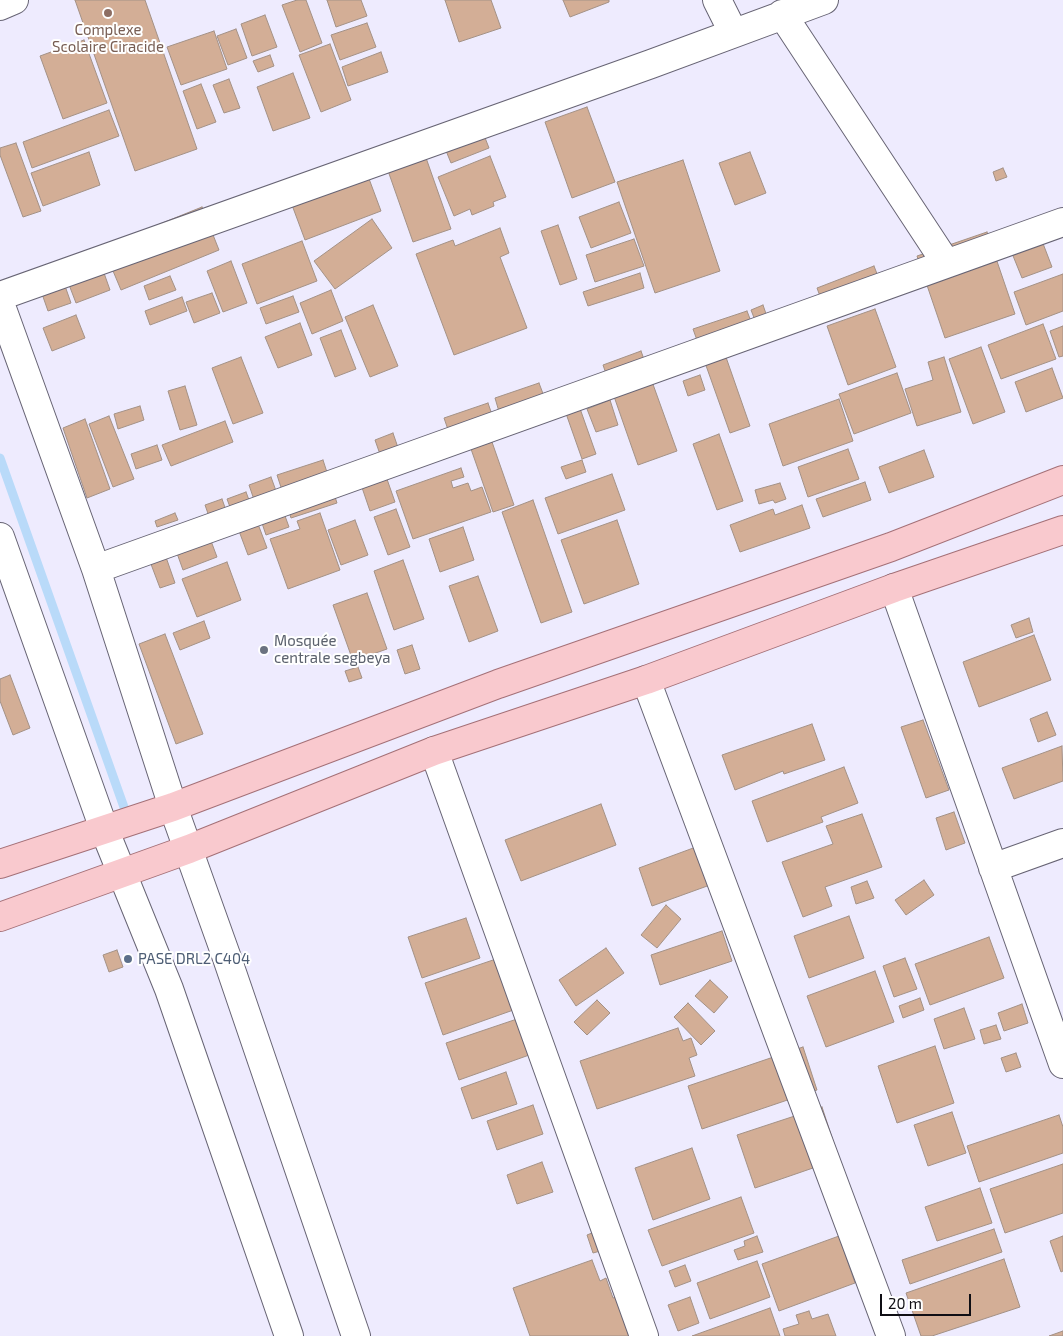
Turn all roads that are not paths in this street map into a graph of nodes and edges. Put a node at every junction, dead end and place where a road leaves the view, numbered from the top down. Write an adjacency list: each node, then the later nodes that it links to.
1 (14, 0): 4 (street)
2 (717, 0): 6 (street)
3 (824, 0): 5 (street)
4 (0, 6)
5 (782, 14): 6 (street); 8 (street)
6 (733, 32): 9 (street)
7 (1060, 229): 8 (street)
8 (946, 263): 14 (street)
9 (0, 296)
10 (0, 303): 14 (street)
11 (1063, 480): 18 (main road)
12 (1063, 530): 15 (main road)
13 (0, 537): 19 (street)
14 (96, 569): 18 (street)
15 (894, 588): 16 (main road); 23 (street)
16 (646, 680): 17 (main road); 30 (street)
17 (434, 751): 21 (main road); 29 (street)
18 (173, 806): 19 (main road); 21 (street)
19 (104, 829): 22 (main road); 24 (street)
20 (1063, 844): 23 (street)
21 (189, 849): 24 (main road); 28 (street)
22 (0, 864)
23 (993, 868): 26 (street)
24 (123, 873): 25 (main road); 27 (street)
25 (0, 917)
26 (1063, 1064)
27 (288, 1336)
28 (356, 1336)
29 (644, 1336)
30 (891, 1336)

